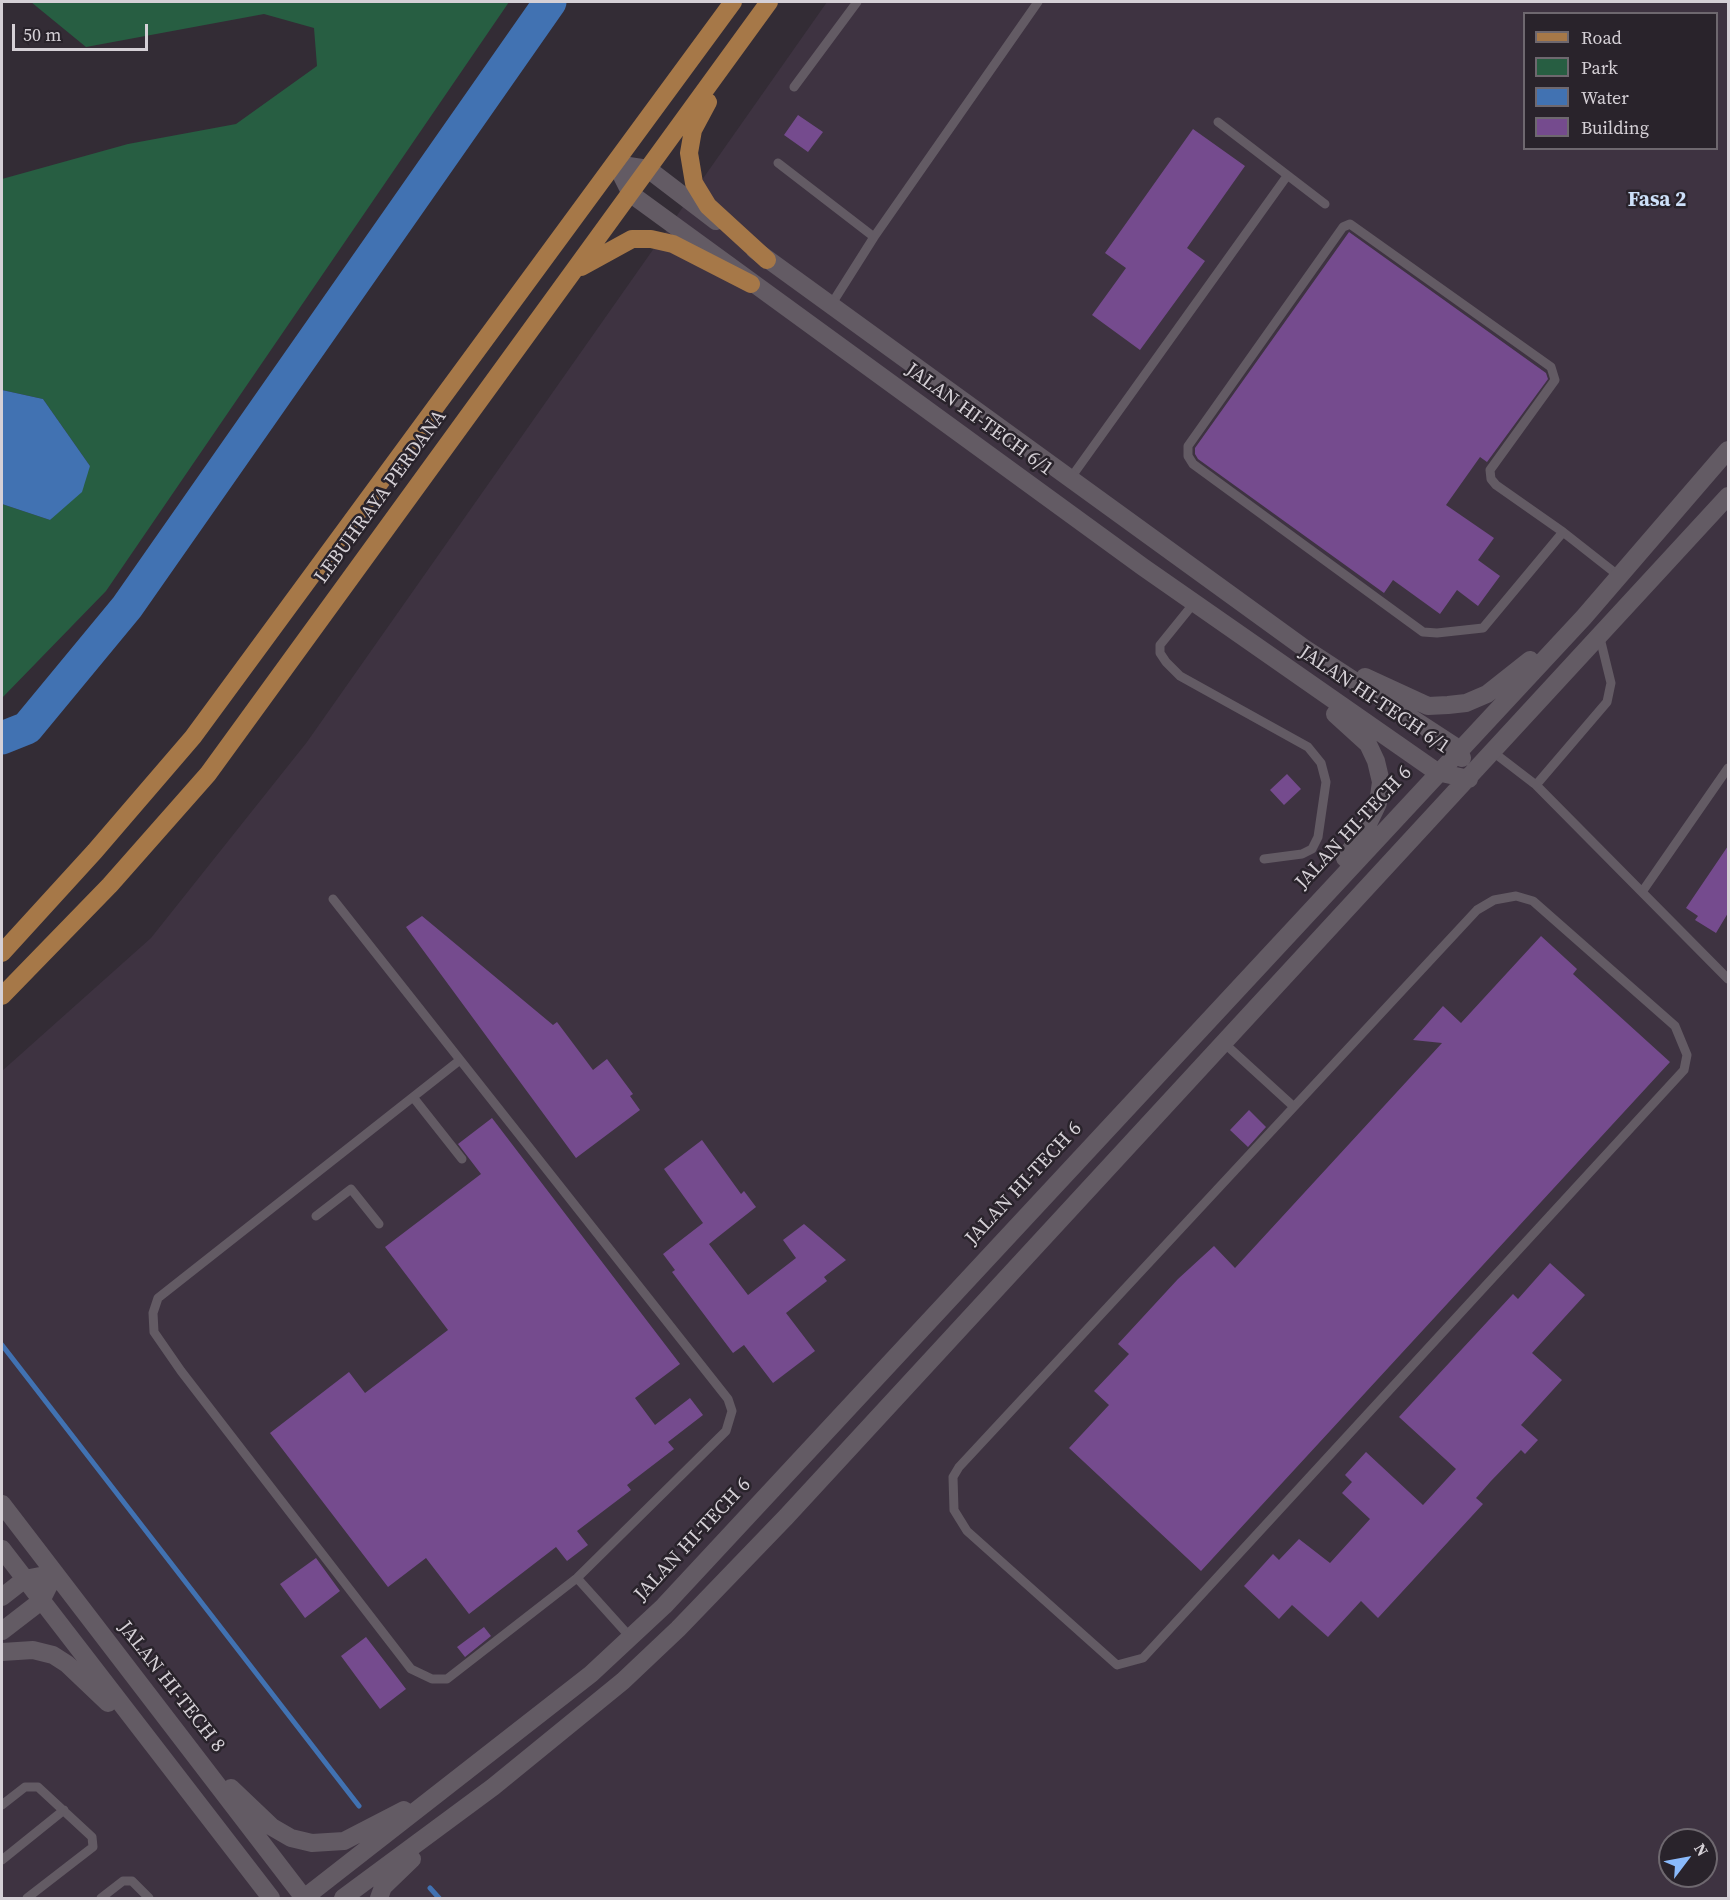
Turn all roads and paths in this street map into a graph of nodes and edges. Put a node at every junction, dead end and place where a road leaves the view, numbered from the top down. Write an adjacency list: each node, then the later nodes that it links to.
1 (733, 2): 9 (main road, LEBUHRAYA PERDANA)
2 (769, 2): 5 (main road, LEBUHRAYA PERDANA)
3 (857, 2): 6 (lane)
4 (1038, 2): 14 (lane)
5 (741, 40): 10 (main road, LEBUHRAYA PERDANA); 15 (main road)
6 (794, 87)
7 (1218, 122): 11 (lane)
8 (778, 163): 14 (lane)
9 (616, 164): 10 (street, JALAN HI-TECH 6/1); 12 (street, JALAN HI-TECH 6/1); 39 (main road, LEBUHRAYA PERDANA)
10 (648, 169): 12 (main road, LEBUHRAYA PERDANA); 15 (street, JALAN HI-TECH 6/1)
11 (1287, 176): 13 (lane); 20 (lane)
12 (631, 194): 16 (main road, LEBUHRAYA PERDANA); 17 (street, JALAN HI-TECH 6/1)
13 (1325, 204)
14 (874, 237): 18 (lane)
15 (767, 260): 18 (street, JALAN HI-TECH 6/1)
16 (570, 274): 17 (main road); 41 (main road, LEBUHRAYA PERDANA)
17 (751, 284): 24 (street, JALAN HI-TECH 6/1)
18 (831, 305): 20 (street, JALAN HI-TECH 6/1)
19 (1728, 450): 23 (street, JALAN HI-TECH 6)
20 (1070, 479): 27 (street, JALAN HI-TECH 6/1)
21 (1728, 496): 26 (street)
22 (1563, 532): 22 (lane); 23 (lane)
23 (1619, 576): 25 (street, JALAN HI-TECH 6)
24 (1194, 603): 28 (street, JALAN HI-TECH 6/1); 35 (lane)
25 (1584, 617): 27 (street); 29 (street, JALAN HI-TECH 6)
26 (1600, 638): 30 (street); 34 (lane)
27 (1304, 648): 29 (street, JALAN HI-TECH 6/1)
28 (1287, 670): 32 (street, JALAN HI-TECH 6/1); 38 (street)
29 (1459, 749): 32 (street, JALAN HI-TECH 6); 33 (street, JALAN HI-TECH 6/1)
30 (1493, 752): 33 (street); 34 (lane)
31 (1728, 768): 36 (lane)
32 (1437, 772): 33 (street, JALAN HI-TECH 6/1); 38 (street, JALAN HI-TECH 6)
33 (1469, 779): 42 (street)
34 (1536, 785): 36 (lane)
35 (1264, 859)
36 (1642, 892): 40 (lane)
37 (333, 899): 43 (lane)
38 (1304, 915): 57 (street, JALAN HI-TECH 6)
39 (2, 953)
40 (1728, 979)
41 (2, 996)
42 (1224, 1043): 45 (lane); 63 (street)
43 (460, 1060): 44 (lane); 52 (lane)
44 (413, 1097): 46 (lane); 52 (lane)
45 (1293, 1106): 45 (lane)
46 (462, 1159)
47 (316, 1216): 48 (lane)
48 (379, 1224)
49 (2, 1504): 51 (street, JALAN HI-TECH 8)
50 (2, 1549): 53 (street)
51 (55, 1573): 53 (street); 55 (street); 60 (street, JALAN HI-TECH 8)
52 (577, 1578): 57 (lane)
53 (25, 1579): 54 (street); 55 (street)
54 (2, 1597)
55 (41, 1601): 56 (street); 59 (street)
56 (2, 1631)
57 (631, 1638): 61 (street, JALAN HI-TECH 6)
58 (2, 1652): 59 (street)
59 (155, 1748): 69 (street)
60 (191, 1749): 61 (street); 70 (street, JALAN HI-TECH 8)
61 (451, 1785): 70 (street, JALAN HI-TECH 6)
62 (2, 1805): 64 (lane)
63 (465, 1808): 71 (street); 72 (street)
64 (64, 1810): 65 (lane); 66 (lane)
65 (2, 1860)
66 (27, 1899)
67 (101, 1899): 68 (lane)
68 (149, 1899)
69 (271, 1899)
70 (304, 1899)
71 (343, 1899)
72 (379, 1899)

